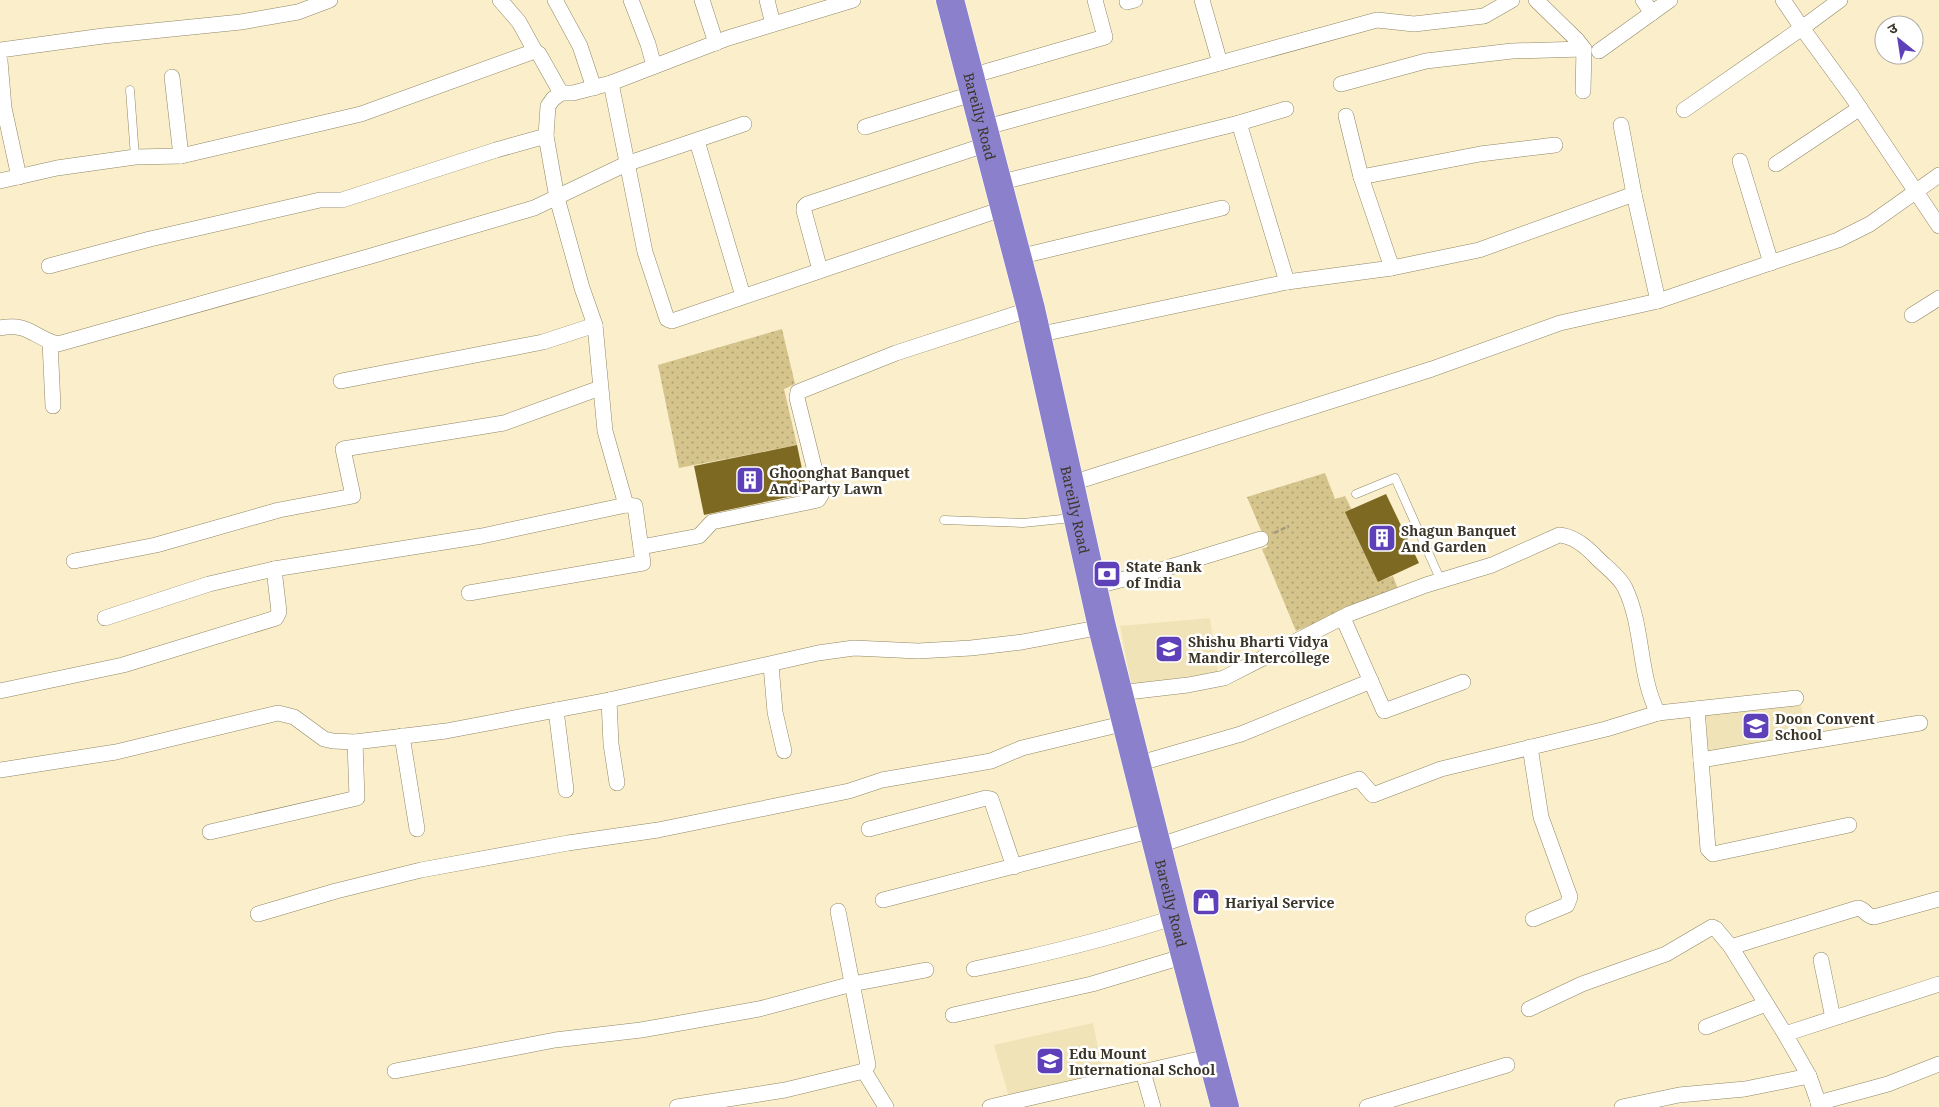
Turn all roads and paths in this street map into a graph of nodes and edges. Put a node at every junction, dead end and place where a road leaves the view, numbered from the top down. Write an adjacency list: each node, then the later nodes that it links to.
1 (330, 0): 22 (street)
2 (500, 0): 24 (street)
3 (555, 0): 32 (street)
4 (631, 0): 27 (street)
5 (702, 0): 21 (street)
6 (767, 0): 19 (street)
7 (853, 0): 17 (street)
8 (950, 0): 30 (highway, Bareilly Road)
9 (1095, 0): 30 (street)
10 (1202, 0): 26 (street)
11 (1512, 0): 26 (street)
12 (1536, 0): 23 (street)
13 (1643, 0): 18 (street)
14 (1670, 0): 18 (street)
15 (1783, 0): 20 (street)
16 (1840, 0): 20 (street)
17 (827, 4): 19 (street)
18 (1652, 14): 23 (street)
19 (773, 24): 21 (street)
20 (1802, 28): 36 (street); 38 (street)
21 (716, 43): 27 (street)
22 (0, 50)
23 (1591, 50): 31 (street); 34 (street)
24 (535, 51): 35 (street); 49 (street)
25 (0, 61): 43 (street)
26 (1220, 62): 46 (street)
27 (654, 66): 29 (street)
28 (172, 77): 49 (street)
29 (610, 83): 32 (street); 52 (street)
30 (973, 84): 44 (street); 46 (highway, Bareilly Road)
31 (1341, 84)
32 (594, 88): 35 (street)
33 (130, 90): 50 (lane)
34 (1583, 90)
35 (561, 93): 45 (street)
36 (1860, 108): 53 (street); 58 (street)
37 (1286, 109): 40 (street)
38 (1684, 110)
39 (1346, 116): 55 (street)
40 (1239, 123): 60 (street); 69 (street)
41 (744, 124): 47 (street)
42 (1621, 125): 59 (street)
43 (4, 126): 56 (street)
44 (865, 127)
45 (546, 136): 61 (street); 66 (street)
46 (985, 136): 60 (highway, Bareilly Road); 68 (street)
47 (697, 140): 52 (street); 70 (street)
48 (1555, 145): 55 (street)
49 (181, 156): 50 (street)
50 (135, 157): 56 (street)
51 (1740, 161): 65 (street)
52 (626, 164): 61 (street); 70 (street)
53 (1776, 164)
54 (1939, 175): 58 (street)
55 (1361, 176): 67 (street)
56 (19, 177): 57 (street)
57 (0, 181)
58 (1916, 190): 63 (street); 65 (street)
59 (1634, 194): 67 (street); 72 (street)
60 (1002, 196): 64 (highway, Bareilly Road); 68 (street)
61 (557, 198): 75 (street); 77 (street)
62 (1222, 208): 64 (street)
63 (1939, 226)
64 (1018, 258): 74 (highway, Bareilly Road)
65 (1771, 263): 72 (street)
66 (49, 266)
67 (1392, 268): 69 (street)
68 (820, 270): 70 (street)
69 (1286, 282): 74 (street)
70 (743, 296)
71 (1939, 298): 73 (street)
72 (1658, 301): 81 (street)
73 (1912, 315)
74 (1034, 322): 81 (highway, Bareilly Road); 87 (street)
75 (596, 325): 78 (street); 79 (street)
76 (0, 328): 77 (street)
77 (50, 342): 80 (street)
78 (340, 382)
79 (600, 388): 83 (street); 88 (street)
80 (53, 406)
81 (1069, 484): 84 (highway, Bareilly Road)
82 (1356, 494): 90 (lane)
83 (626, 505): 87 (street); 89 (street)
84 (1076, 517): 85 (lane); 91 (highway, Bareilly Road)
85 (944, 520)
86 (1261, 539): 91 (street)
87 (641, 547): 92 (street)
88 (74, 561)
89 (274, 569): 93 (street); 99 (street)
90 (1441, 581): 94 (street); 105 (street)
91 (1093, 587): 95 (highway, Bareilly Road)
92 (468, 593)
93 (105, 618)
94 (1343, 618): 97 (street); 100 (street)
95 (1102, 627): 96 (street); 100 (highway, Bareilly Road)
96 (771, 665): 102 (street); 111 (street)
97 (1371, 680): 98 (street); 113 (street)
98 (1464, 682)
99 (0, 691)
100 (1119, 693): 106 (highway, Bareilly Road)
101 (1796, 698): 103 (street)
102 (609, 700): 104 (street); 115 (street)
103 (1697, 709): 105 (street); 112 (street)
104 (556, 710): 108 (street); 116 (street)
105 (1658, 713): 110 (street)
106 (1126, 723): 113 (highway, Bareilly Road); 126 (street)
107 (1920, 723): 112 (street)
108 (402, 736): 109 (street); 118 (street)
109 (354, 742): 114 (street); 120 (street)
110 (1530, 747): 121 (street); 128 (street)
111 (784, 751)
112 (1701, 760): 117 (street)
113 (1137, 764): 121 (highway, Bareilly Road)
114 (0, 770)
115 (617, 783)
116 (566, 790)
117 (1850, 825)
118 (417, 829)
119 (869, 829): 122 (street)
120 (210, 832)
121 (1155, 838): 122 (street); 127 (highway, Bareilly Road)
122 (1014, 867): 124 (street)
123 (1939, 899): 129 (street)
124 (883, 900)
125 (838, 911): 134 (street)
126 (258, 914)
127 (1174, 917): 130 (highway, Bareilly Road); 132 (street)
128 (1533, 919)
129 (1730, 947): 136 (street); 137 (street)
130 (1185, 956): 138 (street); 142 (highway, Bareilly Road)
131 (1821, 960): 139 (street)
132 (974, 969)
133 (926, 970): 134 (street)
134 (852, 984): 145 (street); 146 (street)
135 (1939, 984): 139 (street)
136 (1766, 1004): 140 (street); 141 (street)
137 (1529, 1009)
138 (953, 1015)
139 (1833, 1018): 141 (street)
140 (1706, 1028)
141 (1785, 1034): 148 (street)
142 (1212, 1056): 147 (street); 154 (highway, Bareilly Road)
143 (1939, 1064): 149 (street)
144 (1507, 1065): 155 (street)
145 (395, 1071)
146 (864, 1071): 150 (street); 151 (street)
147 (1143, 1072): 152 (street); 153 (street)
148 (1809, 1076): 149 (street); 156 (street)
149 (1819, 1105)
150 (677, 1107)
151 (886, 1107)
152 (990, 1107)
153 (1152, 1107)
154 (1225, 1107)
155 (1367, 1107)
156 (1622, 1107)

